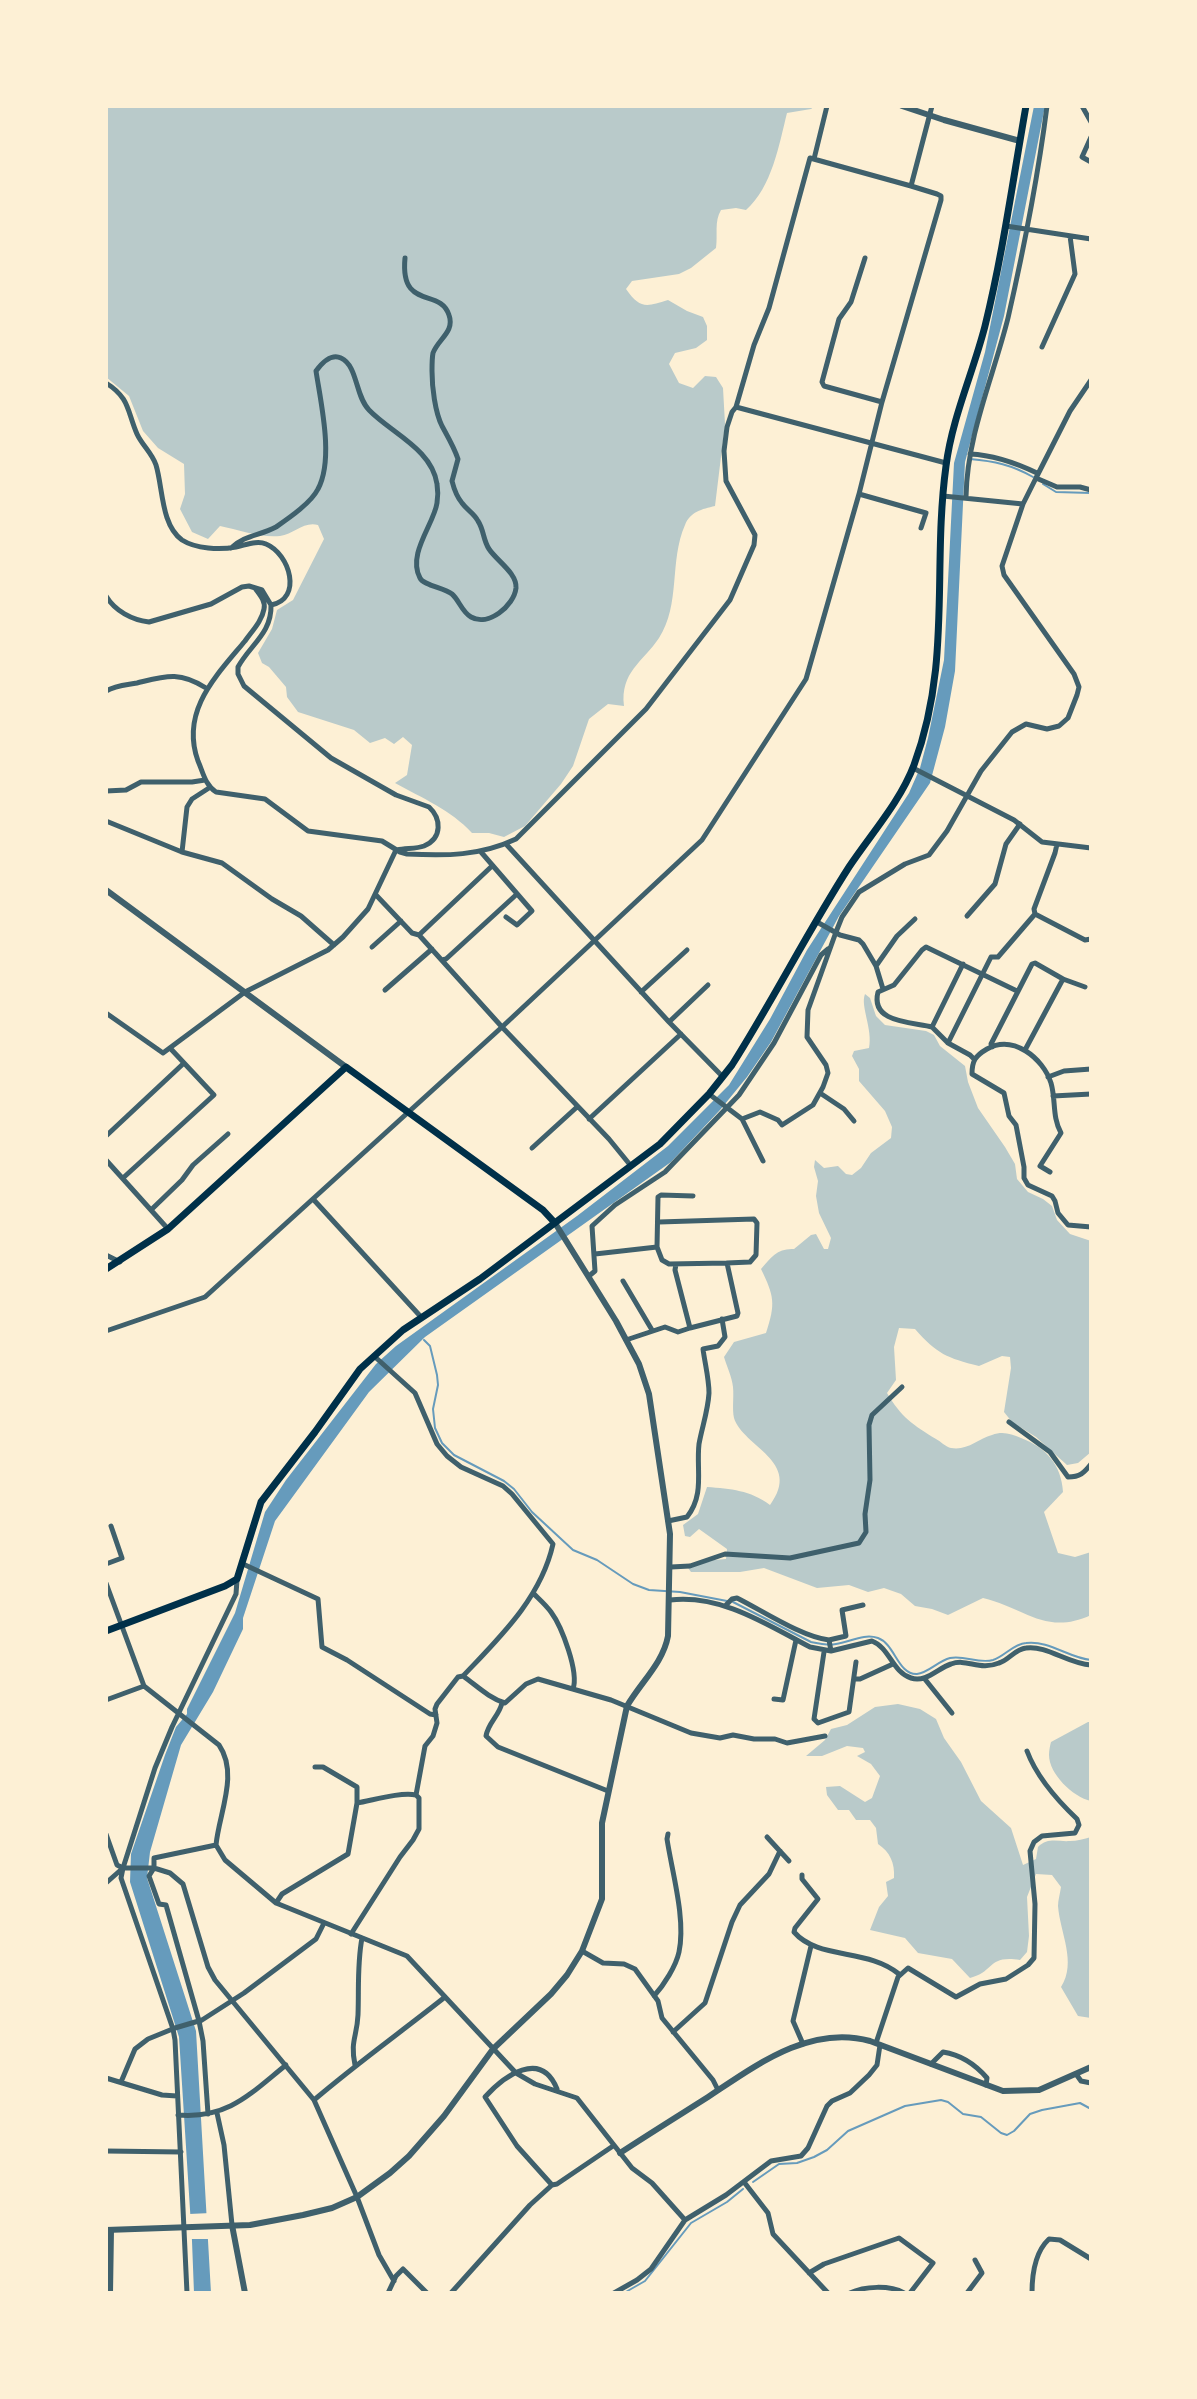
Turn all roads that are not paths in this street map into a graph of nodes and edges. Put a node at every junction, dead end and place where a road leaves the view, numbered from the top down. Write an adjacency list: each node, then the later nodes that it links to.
1 (827, 106): 11 (street)
2 (902, 106): 7 (street)
3 (932, 106): 7 (street)
4 (1026, 106): 10 (main road)
5 (1047, 106): 15 (street)
6 (1082, 106): 8 (street)
7 (930, 116): 10 (street); 13 (street)
8 (1091, 122)
9 (1091, 137): 12 (street)
10 (1020, 141): 14 (main road)
11 (814, 159): 13 (street); 24 (street)
12 (1091, 162)
13 (911, 186): 23 (street)
14 (1008, 226): 15 (street); 27 (main road)
15 (1025, 228): 16 (street); 26 (street)
16 (1070, 236): 17 (street); 20 (street)
17 (1091, 239)
18 (405, 258): 35 (street)
19 (865, 258): 23 (street)
20 (1042, 347)
21 (1091, 380): 28 (street)
22 (106, 383): 35 (street)
23 (882, 402): 25 (street)
24 (736, 407): 25 (street); 49 (street)
25 (871, 443): 27 (street); 30 (street)
26 (969, 457): 28 (street); 32 (street)
27 (946, 463): 31 (main road)
28 (1036, 476): 29 (street); 33 (street)
29 (1091, 490)
30 (859, 494): 34 (street); 68 (street)
31 (946, 496): 32 (street); 42 (main road)
32 (965, 497): 33 (street)
33 (1023, 504): 46 (street)
34 (921, 528)
35 (231, 548): 38 (street)
36 (255, 588): 38 (street); 39 (street); 40 (street)
37 (106, 596): 39 (street)
38 (271, 605): 52 (street)
39 (109, 607)
40 (206, 688): 41 (street); 43 (street)
41 (106, 691)
42 (915, 769): 46 (street); 64 (main road)
43 (205, 780): 44 (street); 45 (street)
44 (209, 788): 52 (street); 53 (street)
45 (106, 791)
46 (967, 794): 48 (street); 65 (street)
47 (106, 821): 53 (street)
48 (1020, 824): 50 (street); 60 (street)
49 (506, 844): 54 (street); 68 (street)
50 (1057, 844): 51 (street); 59 (street)
51 (1091, 848)
52 (396, 850): 54 (street); 58 (street)
53 (182, 852): 69 (street)
54 (481, 852): 55 (street)
55 (492, 866): 57 (street); 66 (street)
56 (106, 890): 84 (street)
57 (517, 894): 61 (street); 74 (street)
58 (376, 895): 63 (street); 69 (street)
59 (1035, 914): 67 (street); 77 (street)
60 (967, 916)
61 (506, 917)
62 (915, 919): 76 (street)
63 (401, 921): 66 (street); 70 (street)
64 (819, 923): 65 (street); 99 (main road)
65 (835, 932): 72 (street); 76 (street)
66 (419, 935): 71 (street)
67 (1091, 939)
68 (595, 942): 85 (street); 88 (street)
69 (334, 945): 84 (street)
70 (372, 947)
71 (432, 949): 74 (street); 82 (street)
72 (829, 949): 101 (street); 106 (street)
73 (687, 950): 85 (street)
74 (442, 960): 88 (street)
75 (963, 964): 77 (street); 81 (street); 89 (street)
76 (876, 966): 81 (street)
77 (983, 974): 83 (street); 91 (street)
78 (1063, 979): 80 (street); 83 (street); 94 (street)
79 (708, 985): 87 (street)
80 (1085, 987)
81 (883, 989): 89 (street)
82 (385, 990)
83 (1017, 991): 92 (street)
84 (245, 992): 93 (street); 97 (street)
85 (641, 992): 87 (street)
86 (106, 1013): 93 (street)
87 (669, 1022): 90 (street)
88 (502, 1027): 105 (street); 107 (street)
89 (932, 1027): 91 (street)
90 (681, 1034): 99 (street); 108 (street)
91 (948, 1043): 95 (street)
92 (992, 1047): 94 (street); 95 (street)
93 (170, 1048): 96 (street)
94 (1025, 1050): 100 (street)
95 (974, 1059): 124 (street)
96 (184, 1063): 112 (street); 118 (street)
97 (346, 1067): 107 (main road); 125 (main road)
98 (1091, 1069): 100 (street)
99 (723, 1077): 103 (main road)
100 (1048, 1077): 104 (street)
101 (820, 1093): 109 (street); 110 (street)
102 (1091, 1094): 104 (street)
103 (711, 1096): 106 (street); 116 (main road)
104 (1053, 1096): 117 (street)
105 (577, 1107): 108 (street); 113 (street)
106 (727, 1108): 109 (street); 127 (street)
107 (408, 1112): 120 (street); 123 (main road)
108 (589, 1119): 116 (street)
109 (742, 1119): 115 (street)
110 (854, 1121)
111 (228, 1134): 121 (street)
112 (106, 1136)
113 (532, 1148)
114 (106, 1160): 118 (street)
115 (763, 1161)
116 (631, 1166): 123 (main road)
117 (1050, 1172)
118 (123, 1178): 121 (street)
119 (693, 1196): 122 (street)
120 (313, 1199): 135 (street); 139 (street)
121 (152, 1209): 125 (street)
122 (659, 1222): 126 (street); 130 (street)
123 (557, 1225): 133 (street); 135 (main road)
124 (1091, 1227)
125 (168, 1229): 129 (main road)
126 (657, 1247): 127 (street); 131 (street)
127 (595, 1254): 133 (street)
128 (106, 1255): 129 (street)
129 (120, 1262): 132 (main road)
130 (727, 1263): 131 (street); 136 (street)
131 (676, 1264): 137 (street)
132 (106, 1269)
133 (589, 1276): 140 (street)
134 (623, 1281): 138 (street)
135 (422, 1318): 141 (main road)
136 (722, 1319): 137 (street); 145 (street)
137 (690, 1328): 138 (street)
138 (652, 1330): 140 (street)
139 (106, 1331)
140 (626, 1340): 145 (street)
141 (375, 1356): 148 (main road); 152 (street)
142 (902, 1387): 149 (street)
143 (1009, 1422): 144 (street)
144 (1091, 1464)
145 (668, 1521): 149 (street)
146 (111, 1526): 147 (street)
147 (106, 1564)
148 (246, 1565): 150 (main road); 174 (street)
149 (671, 1567): 153 (street)
150 (237, 1579): 156 (main road); 173 (street)
151 (106, 1583): 156 (street)
152 (533, 1593): 163 (street); 167 (street)
153 (670, 1600): 154 (street); 171 (street)
154 (728, 1602): 158 (street); 159 (street)
155 (863, 1605): 159 (street)
156 (120, 1626): 157 (main road); 166 (street)
157 (106, 1631)
158 (796, 1640): 159 (street); 168 (street)
159 (829, 1646): 161 (street); 165 (street)
160 (856, 1662): 165 (street)
161 (893, 1664): 164 (street); 165 (street)
162 (1091, 1665): 164 (street)
163 (463, 1676): 170 (street); 174 (street)
164 (924, 1678): 172 (street)
165 (854, 1679)
166 (144, 1686): 169 (street); 173 (street)
167 (573, 1689): 170 (street); 171 (street)
168 (774, 1699)
169 (106, 1700)
170 (502, 1703): 178 (street)
171 (627, 1706): 175 (street); 178 (street)
172 (952, 1713)
173 (181, 1715): 184 (street); 188 (street)
174 (436, 1715): 179 (street)
175 (825, 1736)
176 (1027, 1751): 197 (street)
177 (315, 1767): 180 (street)
178 (608, 1791): 196 (street)
179 (416, 1795): 180 (street); 193 (street)
180 (357, 1803): 191 (street)
181 (106, 1834): 188 (street)
182 (668, 1834): 198 (street)
183 (767, 1837): 185 (street)
184 (216, 1845): 187 (street); 191 (street)
185 (780, 1851): 186 (street); 203 (street)
186 (789, 1861)
187 (152, 1867): 188 (street); 200 (street); 201 (street)
188 (123, 1868): 190 (street); 202 (street)
189 (802, 1875): 195 (street)
190 (106, 1883)
191 (276, 1903): 192 (street)
192 (324, 1923): 193 (street); 200 (street)
193 (351, 1934): 194 (street)
194 (362, 1938): 199 (street); 209 (street)
195 (811, 1946): 197 (street); 204 (street)
196 (582, 1951): 198 (street); 206 (street)
197 (899, 1974): 205 (street)
198 (654, 1996): 203 (street)
199 (445, 1997): 206 (street); 209 (street)
200 (232, 2000): 201 (street); 208 (street)
201 (198, 2022): 202 (street); 222 (street)
202 (174, 2028): 214 (street); 219 (street)
203 (673, 2032): 218 (street)
204 (803, 2044): 205 (street); 218 (street)
205 (878, 2044): 207 (street); 228 (street)
206 (493, 2049): 211 (street); 230 (street)
207 (931, 2064): 216 (street); 216 (street)
208 (286, 2065): 220 (street); 221 (street)
209 (355, 2065): 220 (street)
210 (1091, 2067): 212 (street)
211 (516, 2073): 217 (street); 217 (street); 229 (street)
212 (1076, 2074): 215 (street); 216 (street)
213 (106, 2078): 214 (street)
214 (121, 2082): 219 (street)
215 (1091, 2083)
216 (986, 2086)
217 (557, 2089): 224 (street)
218 (718, 2090): 227 (street)
219 (177, 2096): 223 (street)
220 (314, 2100): 230 (street)
221 (217, 2113): 222 (street); 232 (street)
222 (205, 2114): 223 (street)
223 (180, 2115): 226 (street)
224 (613, 2146): 227 (street); 229 (street)
225 (106, 2151): 226 (street)
226 (181, 2152): 233 (street)
227 (620, 2153): 231 (street)
228 (744, 2182): 231 (street); 237 (street)
229 (552, 2185): 239 (street)
230 (357, 2197): 232 (street); 238 (street)
231 (685, 2220): 245 (street)
232 (232, 2225): 233 (street); 242 (street)
233 (187, 2226): 234 (street); 241 (street)
234 (108, 2230): 240 (street)
235 (1091, 2259): 251 (street)
236 (975, 2260): 250 (street)
237 (809, 2273): 246 (street); 249 (street)
238 (394, 2281): 243 (street); 244 (street)
239 (455, 2292)
240 (110, 2293)
241 (187, 2293)
242 (245, 2293)
243 (388, 2293)
244 (427, 2293)
245 (614, 2293)
246 (828, 2293)
247 (850, 2293): 248 (street)
248 (904, 2293)
249 (910, 2293)
250 (967, 2293)
251 (1032, 2293)

